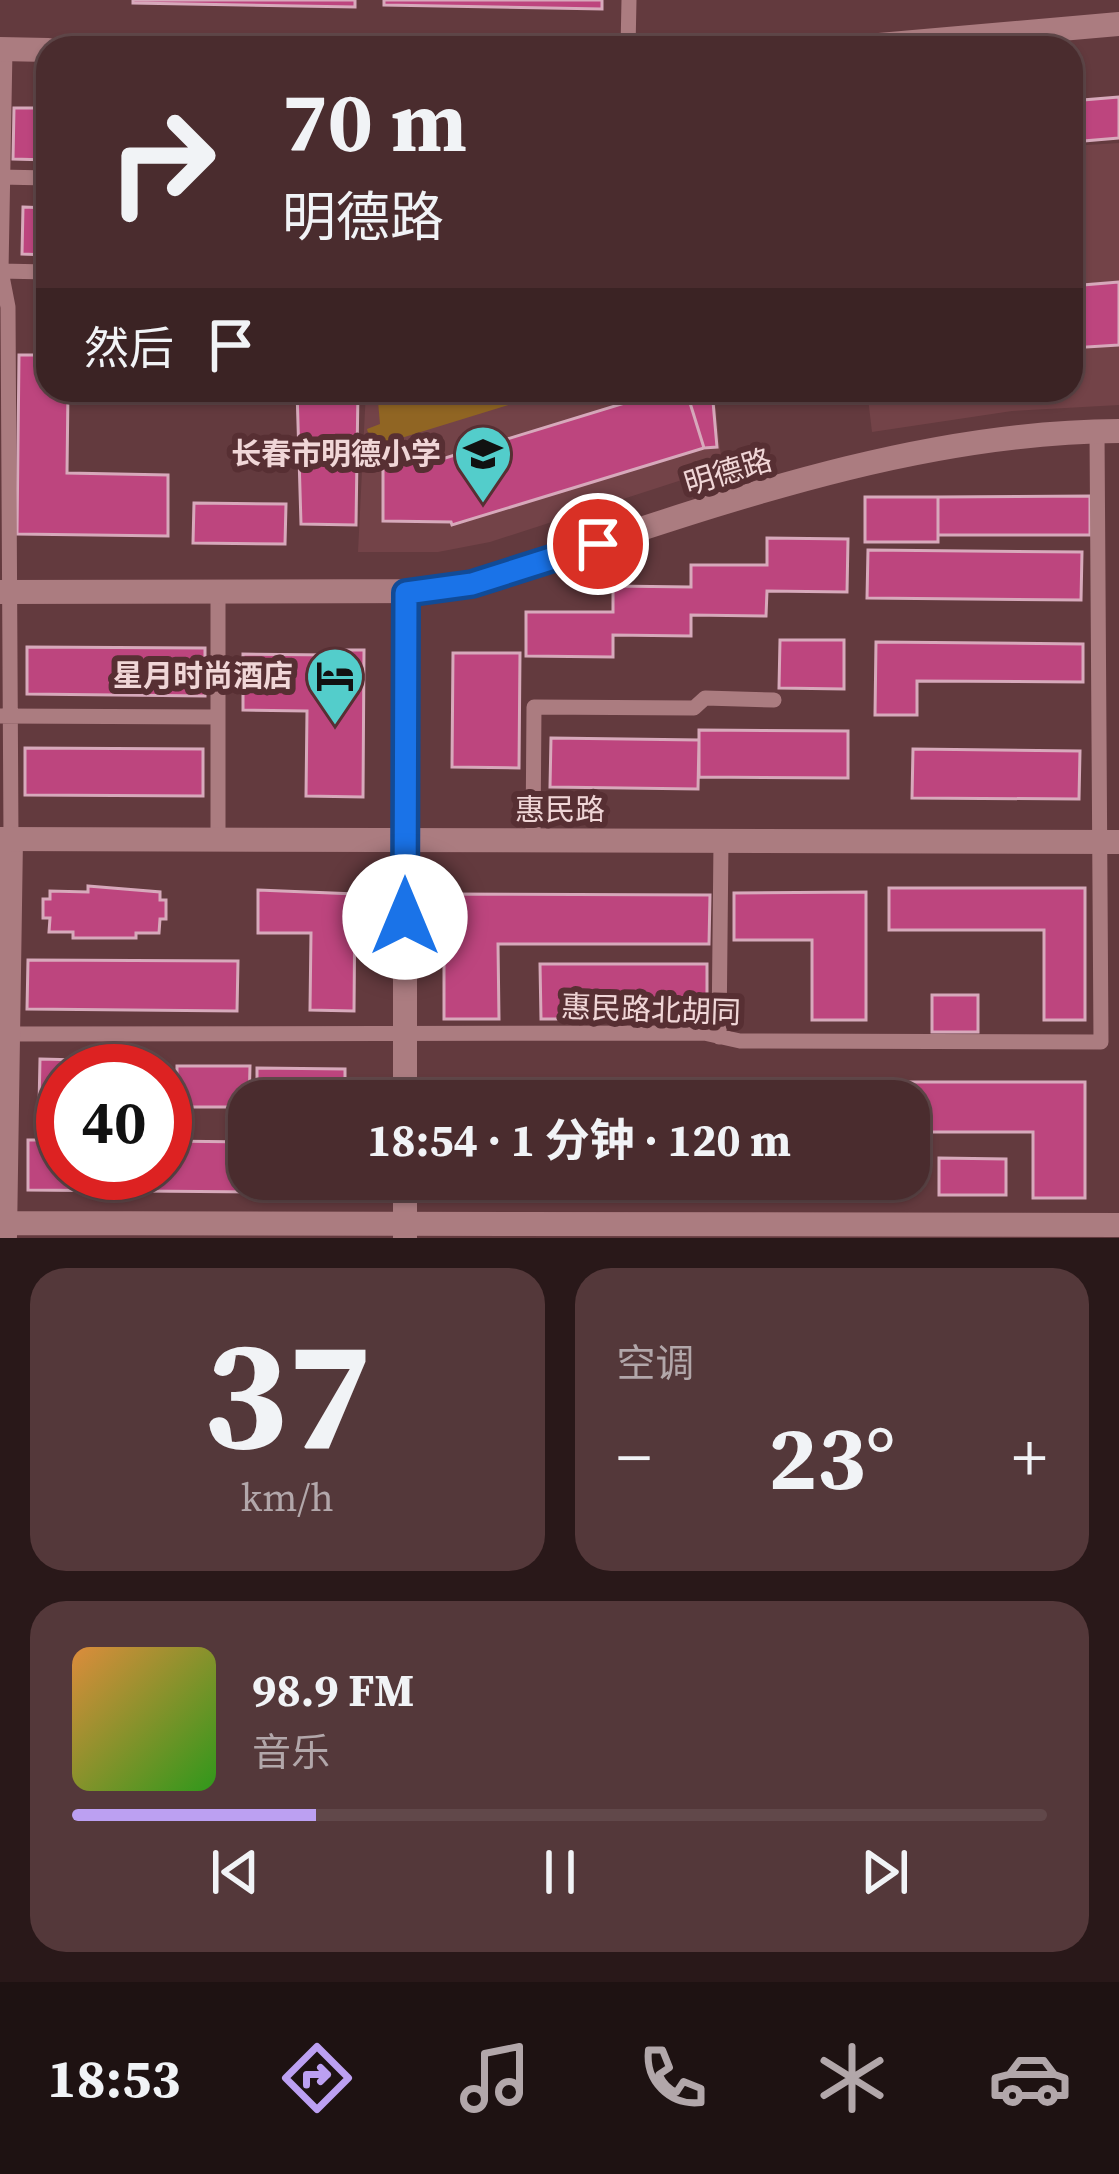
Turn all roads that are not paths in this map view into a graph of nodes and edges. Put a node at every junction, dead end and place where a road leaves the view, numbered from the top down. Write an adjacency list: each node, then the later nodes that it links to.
1 (629, 0): 3 (lane)
2 (1119, 24): 4 (street)
3 (628, 36)
4 (982, 36)
5 (2, 49): 6 (street); 7 (lane)
6 (36, 50)
7 (1, 177): 8 (lane); 9 (lane)
8 (36, 178)
9 (0, 271): 10 (lane); 12 (lane)
10 (36, 272)
11 (1108, 431): 14 (street, 明德路); 16 (lane)
12 (6, 592): 13 (street, 明德路); 18 (lane)
13 (218, 592): 14 (street, 明德路); 19 (lane)
14 (406, 593): 22 (street)
15 (774, 700): 23 (lane)
16 (1100, 709): 17 (lane); 25 (lane)
17 (1119, 710)
18 (6, 716): 19 (lane); 20 (lane)
19 (218, 717): 21 (lane)
20 (6, 839): 21 (street, 惠民路); 27 (street)
21 (218, 840): 22 (street, 惠民路)
22 (405, 840): 23 (street, 惠民路); 26 (street)
23 (533, 840): 24 (street, 惠民路)
24 (721, 841): 25 (street, 惠民路); 28 (lane)
25 (1110, 842): 28 (lane, 惠民路北胡同)
26 (404, 1032): 27 (lane, 惠民路北胡同); 28 (lane, 惠民路北胡同); 29 (street)
27 (4, 1034): 32 (street)
28 (719, 1036)
29 (405, 1080)
30 (405, 1200): 33 (street)
31 (1119, 1225): 34 (street)
32 (3, 1228): 33 (street)
33 (405, 1231): 34 (street)
34 (720, 1231)

